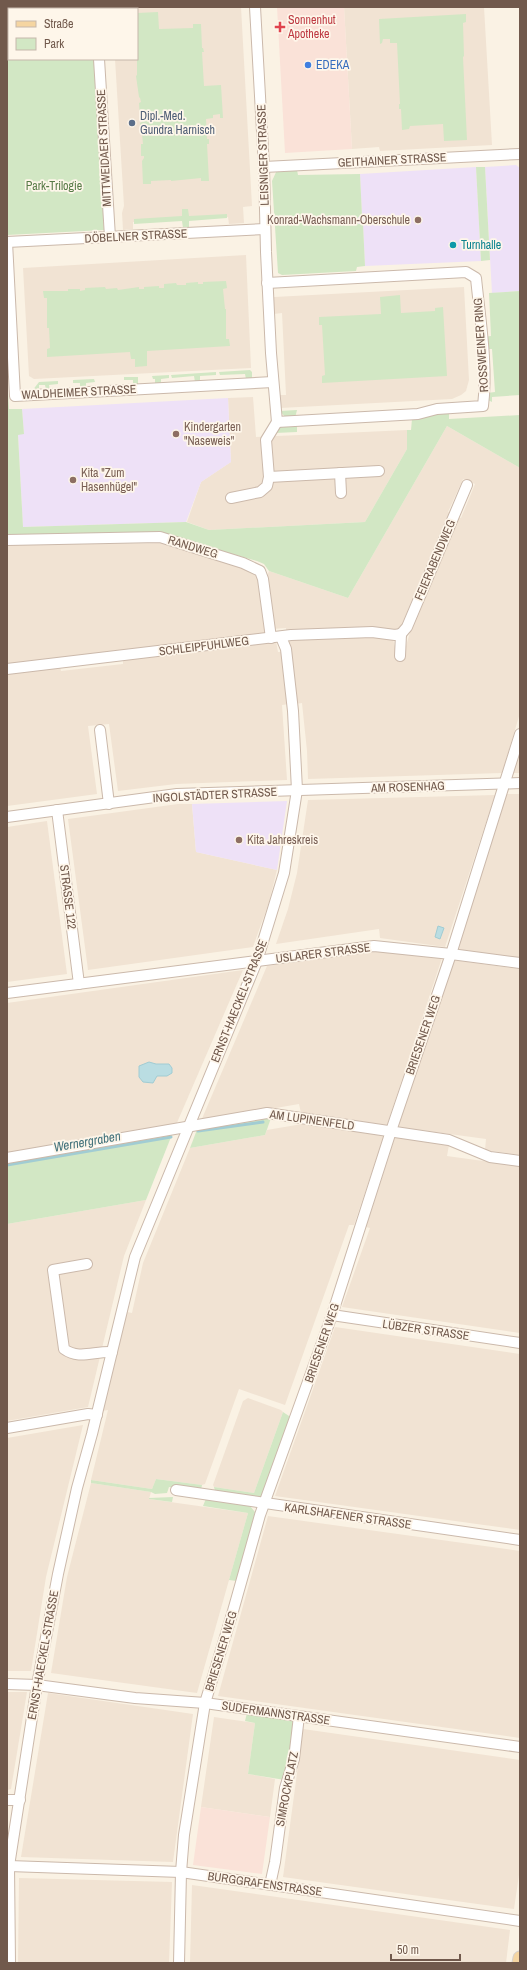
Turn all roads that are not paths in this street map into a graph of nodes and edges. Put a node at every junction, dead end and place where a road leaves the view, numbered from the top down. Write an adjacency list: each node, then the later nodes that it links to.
1 (255, 7): 4 (street, LEISNIGER STRASSE)
2 (99, 60): 6 (street, MITTWEIDAER STRASSE)
3 (520, 154): 4 (street, GEITHAINER STRASSE)
4 (264, 168): 5 (street, LEISNIGER STRASSE)
5 (265, 229): 6 (street, DÖBELNER STRASSE); 8 (street, LEISNIGER STRASSE)
6 (110, 237): 7 (street, DÖBELNER STRASSE)
7 (7, 242): 9 (street, WALDHEIMER STRASSE)
8 (267, 283): 9 (street, LEISNIGER STRASSE); 10 (street, ROSSWEINER RING)
9 (272, 382): 10 (street, LEISNIGER STRASSE)
10 (277, 422): 13 (street)
11 (379, 471): 12 (street)
12 (340, 473): 13 (street); 15 (street)
13 (269, 477): 16 (street)
14 (467, 485): 18 (street, FEIERABENDWEG)
15 (341, 494)
16 (231, 498)
17 (7, 540): 19 (street, RANDWEG)
18 (401, 634): 19 (street, SCHLEIPFUHLWEG); 20 (street)
19 (276, 637): 21 (street, SCHLEIPFUHLWEG); 26 (street, ERNST-HAECKEL-STRASSE)
20 (400, 656)
21 (7, 669)
22 (100, 730): 27 (street)
23 (520, 734): 24 (street, BRIESENER WEG)
24 (505, 783): 25 (street, AM ROSENHAG); 26 (street, AM ROSENHAG); 30 (street, BRIESENER WEG)
25 (520, 783)
26 (297, 790): 27 (street, INGOLSTÄDTER STRASSE); 31 (street, ERNST-HAECKEL-STRASSE)
27 (109, 804): 28 (street, INGOLSTÄDTER STRASSE)
28 (57, 810): 29 (street, INGOLSTÄDTER STRASSE); 33 (street, STRASSE 122)
29 (7, 817)
30 (451, 954): 31 (street, USLARER STRASSE); 32 (street, USLARER STRASSE); 36 (street, BRIESENER WEG)
31 (258, 961): 33 (street, USLARER STRASSE); 35 (street, ERNST-HAECKEL-STRASSE)
32 (520, 963)
33 (79, 984): 34 (street, USLARER STRASSE)
34 (7, 993)
35 (188, 1126): 36 (street, AM LUPINENFELD); 37 (street, AM LUPINENFELD); 42 (street, ERNST-HAECKEL-STRASSE)
36 (391, 1131): 38 (street, AM LUPINENFELD); 40 (street, BRIESENER WEG)
37 (7, 1158)
38 (520, 1161)
39 (87, 1264): 42 (street)
40 (332, 1314): 41 (street, LÜBZER STRASSE); 46 (street, BRIESENER WEG)
41 (520, 1343)
42 (112, 1352): 43 (street, ERNST-HAECKEL-STRASSE)
43 (97, 1416): 44 (street); 49 (street, ERNST-HAECKEL-STRASSE)
44 (7, 1428)
45 (176, 1490): 46 (street, KARLSHAFENER STRASSE)
46 (265, 1504): 47 (street, KARLSHAFENER STRASSE); 50 (street, BRIESENER WEG)
47 (520, 1540)
48 (7, 1684): 49 (street, SUDERMANNSTRASSE)
49 (36, 1685): 50 (street, SUDERMANNSTRASSE); 54 (street, ERNST-HAECKEL-STRASSE)
50 (205, 1703): 51 (street, SUDERMANNSTRASSE); 56 (street, BRIESENER WEG)
51 (299, 1716): 52 (street, SUDERMANNSTRASSE); 57 (street, SIMROCKPLATZ)
52 (520, 1747)
53 (7, 1800): 54 (street)
54 (20, 1800): 55 (street, ERNST-HAECKEL-STRASSE)
55 (9, 1866): 56 (street, BURGGRAFENSTRASSE); 59 (street, ERNST-HAECKEL-STRASSE)
56 (181, 1872): 57 (street, BURGGRAFENSTRASSE); 62 (street, BRIESENER WEG)
57 (270, 1885): 58 (street, BURGGRAFENSTRASSE)
58 (520, 1921)
59 (8, 1937): 61 (street, ERNST-HAECKEL-STRASSE)
60 (520, 1958): 63 (main road)
61 (10, 1963)
62 (179, 1963)
63 (519, 1963)

